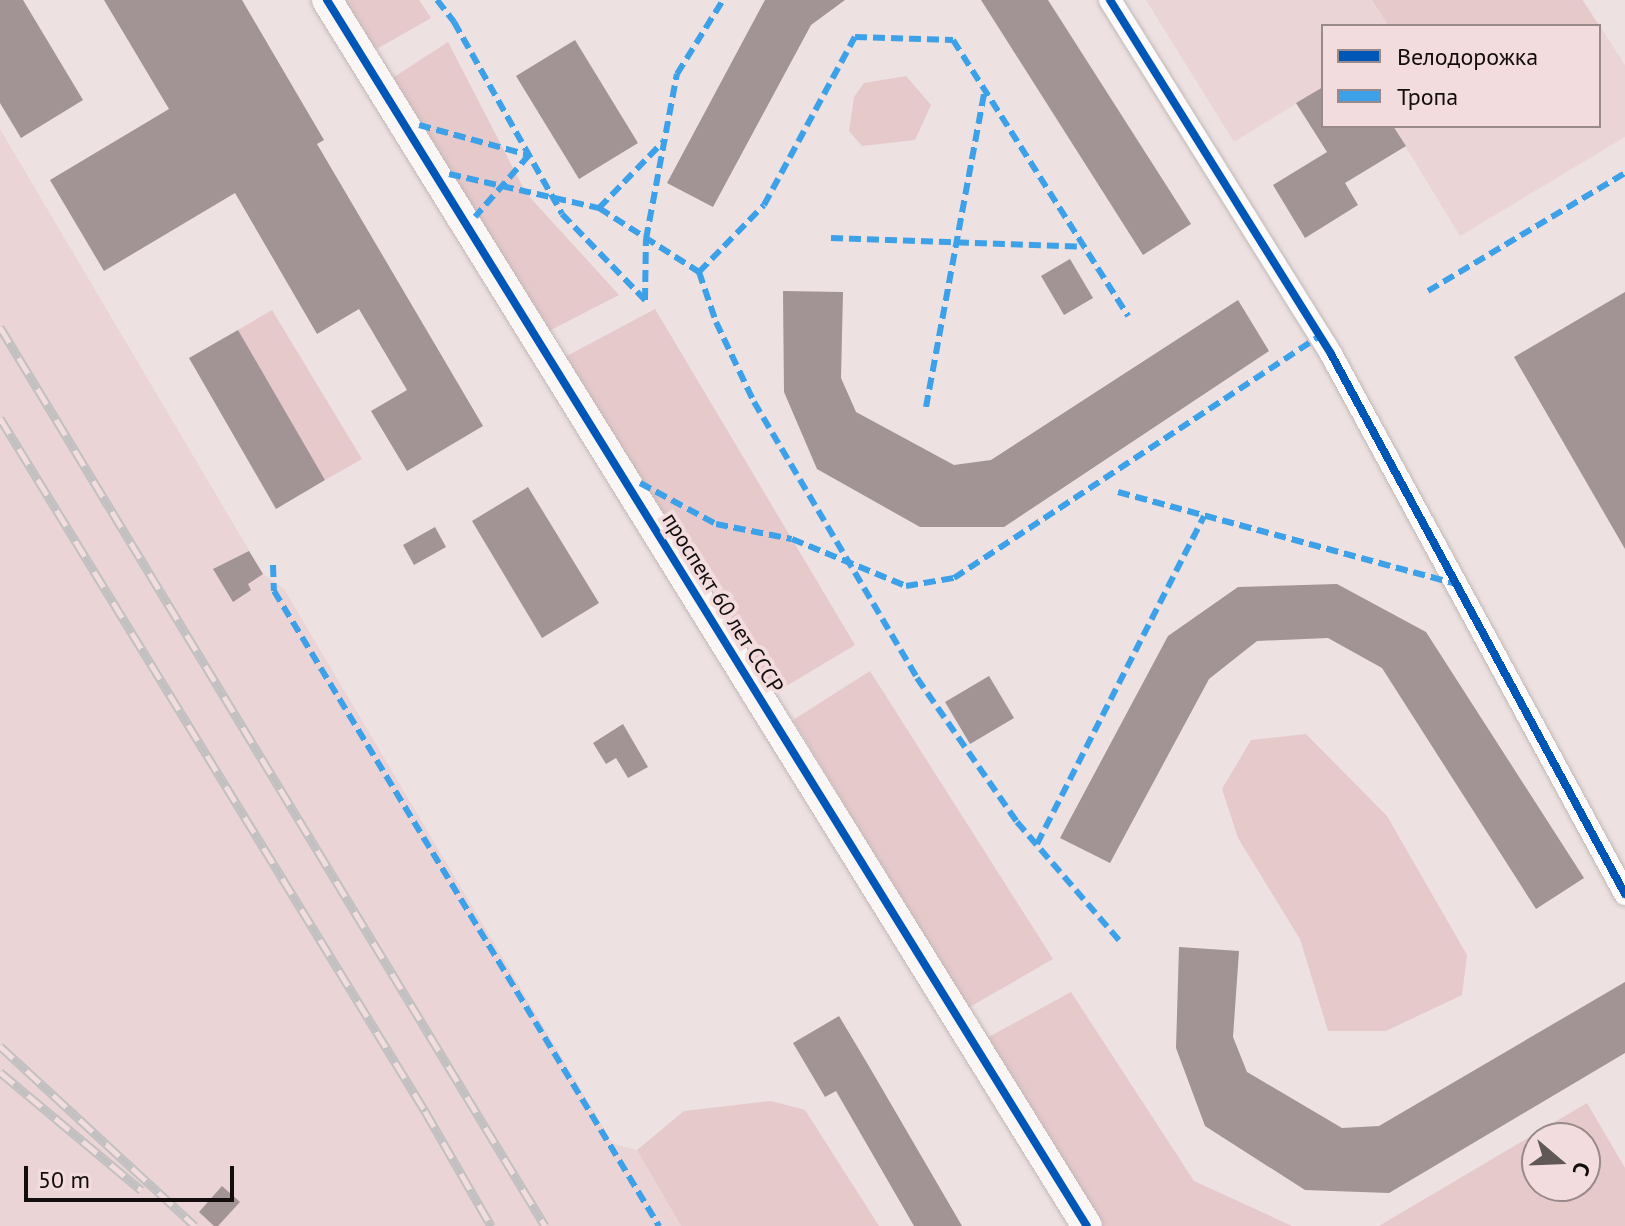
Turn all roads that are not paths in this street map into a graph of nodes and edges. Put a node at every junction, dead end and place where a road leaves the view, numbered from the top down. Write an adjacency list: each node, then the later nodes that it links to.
1 (327, 0): 4 (street, проспект 60 лет СССР)
2 (1110, 0): 3 (street)
3 (1625, 894)
4 (1087, 1226)

